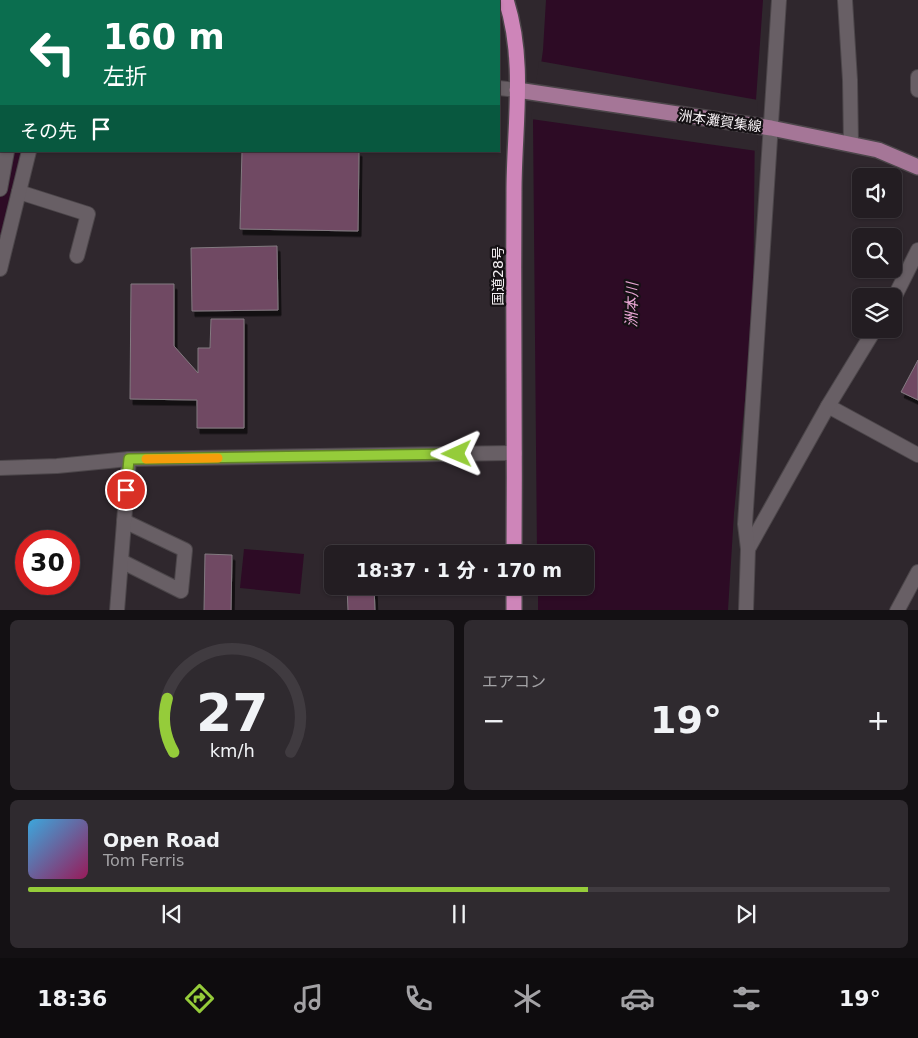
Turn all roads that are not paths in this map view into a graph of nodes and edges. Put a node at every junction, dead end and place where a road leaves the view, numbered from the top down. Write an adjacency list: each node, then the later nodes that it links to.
1 (507, 0): 7 (highway, 国道28号)
2 (779, 0): 8 (street)
3 (845, 0): 9 (street)
4 (918, 78): 6 (street)
5 (500, 88): 7 (street)
6 (918, 90)
7 (524, 91): 8 (main road, 洲本灘賀集線); 21 (highway, 国道28号)
8 (771, 128): 9 (main road, 洲本灘賀集線); 27 (street)
9 (851, 144): 12 (main road, 洲本灘賀集線)
10 (7, 152): 13 (street)
11 (29, 152): 14 (street)
12 (918, 167)
13 (0, 189)
14 (20, 192): 16 (street); 17 (street)
15 (918, 250): 18 (street)
16 (77, 256)
17 (0, 269)
18 (899, 288)
19 (870, 338): 20 (street)
20 (828, 406): 22 (street); 27 (street)
21 (515, 453): 23 (street); 26 (highway, 国道28号)
22 (918, 455)
23 (129, 459): 24 (street); 25 (street)
24 (0, 468)
25 (124, 521): 28 (street); 28 (street)
26 (514, 545)
27 (748, 549): 33 (street)
28 (121, 562): 31 (street)
29 (918, 572): 34 (street)
30 (514, 595): 32 (highway)
31 (116, 610)
32 (514, 610)
33 (746, 610)
34 (897, 610)

